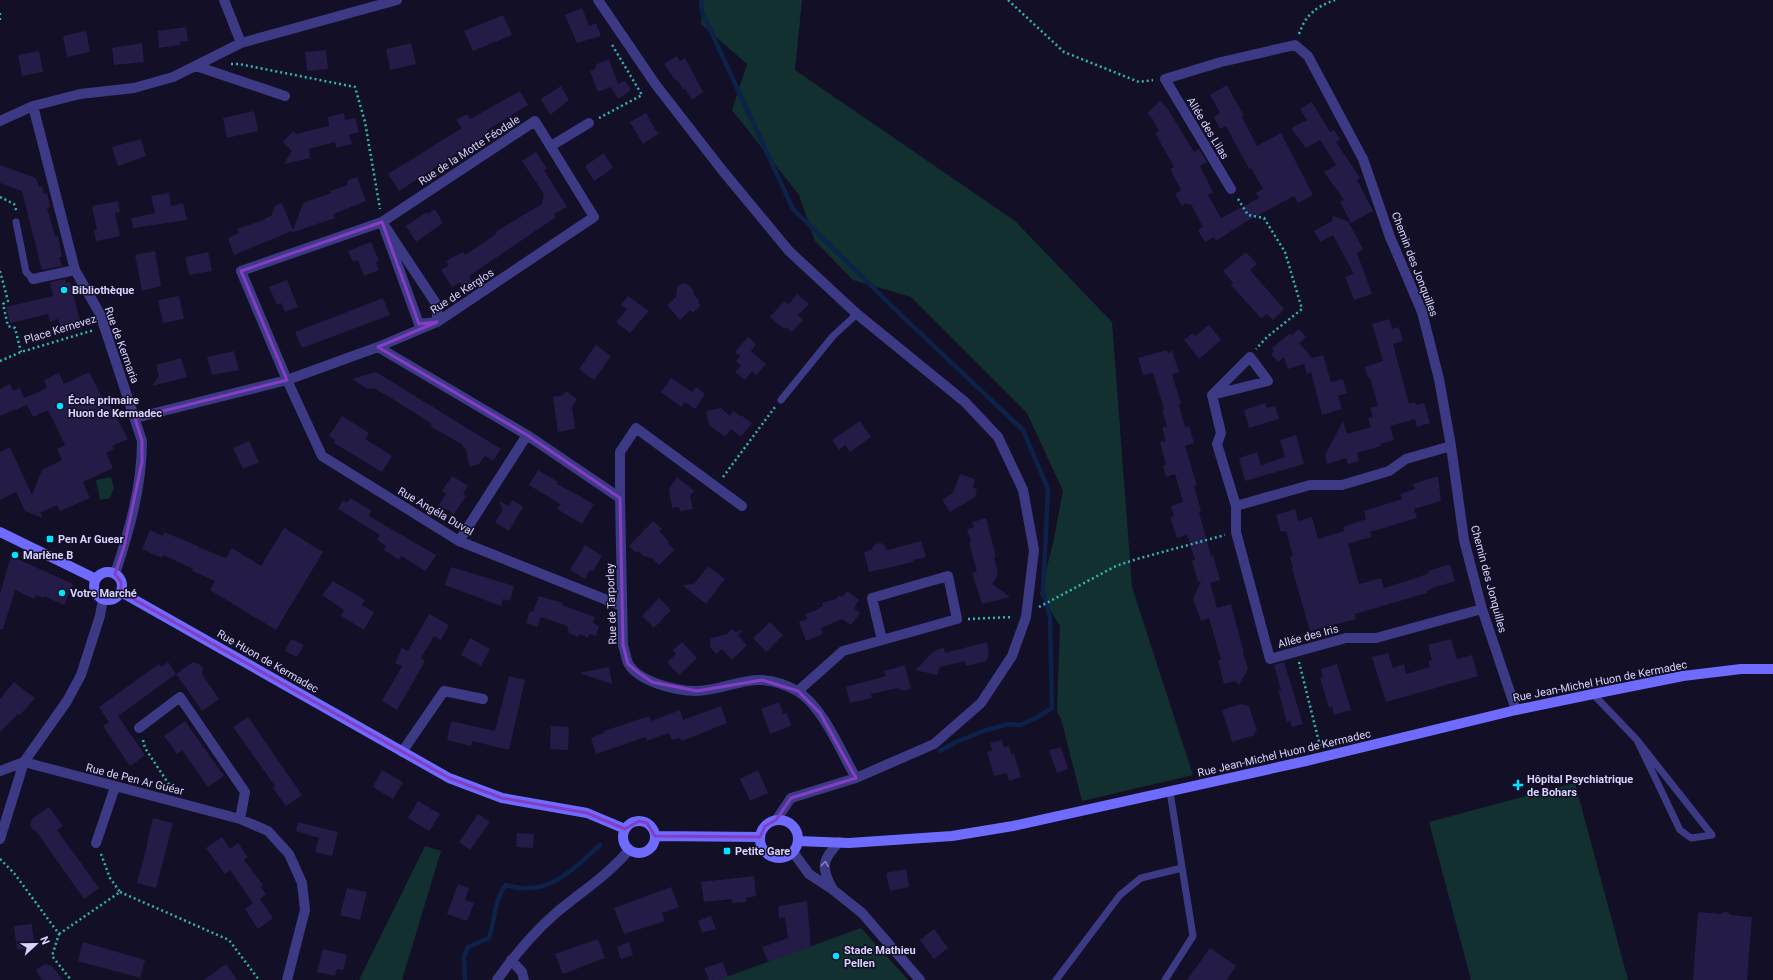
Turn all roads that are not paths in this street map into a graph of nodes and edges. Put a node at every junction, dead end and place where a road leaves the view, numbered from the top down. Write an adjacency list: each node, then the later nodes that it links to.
1 (224, 0): 4 (street)
2 (397, 0): 4 (street)
3 (598, 0): 18 (street)
4 (241, 43): 6 (street)
5 (1295, 45): 12 (street, Allée des Lilas); 26 (street, Chemin des Jonquilles)
6 (196, 66): 7 (street); 8 (street)
7 (285, 96)
8 (33, 106): 9 (street); 16 (street, Rue de Kermaria)
9 (0, 121)
10 (589, 124): 11 (street)
11 (551, 146): 13 (street, Rue de la Motte Féodale); 15 (street, Rue de la Motte Féodale)
12 (1231, 189)
13 (594, 217): 19 (street, Rue de Kerglos)
14 (16, 222): 17 (lane)
15 (382, 222): 19 (street); 19 (street); 21 (street, Rue de la Motte Féodale)
16 (75, 270): 17 (street); 24 (street, Rue de Kermaria)
17 (33, 279)
18 (857, 314): 23 (lane); 49 (street)
19 (437, 322): 20 (street, Rue de Kerglos)
20 (378, 347): 21 (street, Rue de Kerglos); 25 (street)
21 (287, 380): 24 (street, Rue de Kerglos); 31 (street, Rue Angéla Duval)
22 (1212, 395): 22 (street); 29 (street, Allée des Iris)
23 (780, 400)
24 (135, 418): 32 (street, Rue de Kermaria)
25 (527, 435): 27 (street); 31 (street)
26 (1451, 446): 29 (street); 37 (street, Chemin des Jonquilles)
27 (620, 498): 28 (street, Rue de Tarporley); 36 (street, Rue de Tarporley)
28 (742, 506)
29 (1236, 506): 37 (street, Allée des Iris)
30 (0, 532): 33 (street)
31 (459, 541): 36 (street, Rue Angéla Duval)
32 (115, 574): 33 (street); 34 (street)
33 (96, 579): 35 (street)
34 (121, 592): 35 (street); 46 (street, Rue Huon de Kermadec)
35 (103, 599): 47 (street)
36 (622, 606): 40 (street, Rue de Tarporley)
37 (1482, 610): 43 (street, Chemin des Jonquilles)
38 (882, 640): 38 (street); 40 (street)
39 (1773, 669): 41 (street, Rue Jean-Michel Huon de Kermadec)
40 (798, 691): 49 (street, Rue de Tarporley)
41 (1593, 694): 43 (street, Rue Jean-Michel Huon de Kermadec); 45 (lane)
42 (483, 699): 46 (street)
43 (1516, 710): 51 (street, Rue Jean-Michel Huon de Kermadec)
44 (139, 728): 52 (street)
45 (1637, 740): 45 (lane)
46 (402, 752): 54 (street, Rue Huon de Kermadec)
47 (24, 762): 48 (street); 50 (street, Rue de Pen Ar Guéar); 57 (street)
48 (0, 771)
49 (856, 778): 53 (street)
50 (115, 787): 52 (street, Rue de Pen Ar Guéar); 60 (street)
51 (1170, 792): 59 (street, Rue Jean-Michel Huon de Kermadec); 63 (lane)
52 (240, 819): 66 (street, Rue de Pen Ar Guéar)
53 (776, 820): 56 (street); 58 (street)
54 (625, 829): 55 (street); 61 (street)
55 (655, 836): 56 (street); 61 (street)
56 (760, 837): 62 (street)
57 (0, 839)
58 (798, 840): 59 (street, Rue Jean-Michel Huon de Kermadec); 62 (street)
59 (839, 842): 64 (street, one-way to 59)
60 (96, 843)
61 (629, 850): 65 (street)
62 (793, 852): 64 (street)
63 (1182, 868): 70 (lane); 71 (lane)
64 (832, 890): 69 (street)
65 (511, 960): 67 (street); 68 (street)
66 (287, 980)
67 (498, 980)
68 (524, 980)
69 (920, 980)
70 (1056, 980)
71 (1165, 980)

